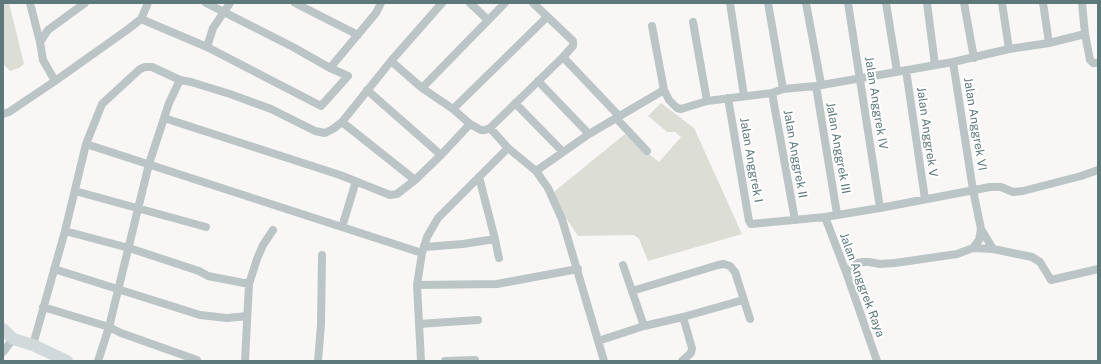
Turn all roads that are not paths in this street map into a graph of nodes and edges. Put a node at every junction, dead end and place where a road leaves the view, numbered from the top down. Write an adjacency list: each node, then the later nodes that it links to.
1 (30, 3): 31 (street)
2 (86, 3): 22 (street)
3 (148, 3): 25 (street)
4 (206, 3): 23 (street)
5 (230, 3): 23 (street)
6 (295, 3): 30 (street)
7 (380, 3): 30 (street)
8 (442, 3): 37 (street)
9 (470, 3): 26 (street)
10 (505, 3): 26 (street)
11 (532, 3): 24 (street)
12 (730, 3): 54 (street)
13 (768, 3): 50 (street)
14 (806, 3): 48 (street, Jalan Anggrek III)
15 (848, 3): 44 (street, Jalan Anggrek IV)
16 (886, 3): 43 (street)
17 (927, 3): 40 (street)
18 (964, 3): 36 (street)
19 (1002, 3): 34 (street)
20 (1043, 3): 32 (street)
21 (1082, 3): 29 (street)
22 (73, 7): 31 (street)
23 (224, 13): 33 (street); 41 (street)
24 (547, 17): 35 (street); 58 (street)
25 (141, 19): 33 (street); 46 (street)
26 (488, 20): 49 (street)
27 (693, 22): 56 (street)
28 (652, 26): 52 (street)
29 (1085, 34): 32 (street); 39 (street)
30 (358, 36): 41 (street)
31 (40, 42): 46 (street)
32 (1049, 43): 34 (street)
33 (207, 47): 41 (street)
34 (1009, 49): 36 (street)
35 (563, 57): 47 (street); 60 (street)
36 (974, 58): 38 (street)
37 (391, 61): 49 (street); 51 (street)
38 (953, 62): 40 (street); 77 (street, Jalan Anggrek VI)
39 (1098, 63)
40 (934, 65): 42 (street)
41 (330, 68)
42 (906, 70): 43 (street); 79 (street, Jalan Anggrek V)
43 (897, 71): 44 (street)
44 (860, 78): 48 (street); 81 (street, Jalan Anggrek IV)
45 (180, 80): 61 (street); 62 (street); 66 (street)
46 (55, 81): 59 (street)
47 (538, 81): 57 (street); 65 (street)
48 (818, 85): 50 (street); 82 (street, Jalan Anggrek III)
49 (422, 88): 58 (street)
50 (783, 89): 53 (street)
51 (367, 90): 62 (street); 70 (street)
52 (664, 90): 56 (street); 60 (street)
53 (772, 92): 54 (street); 84 (street, Jalan Anggrek II)
54 (744, 96): 55 (street)
55 (728, 98): 56 (street); 84 (street, Jalan Anggrek I)
56 (707, 101)
57 (515, 103): 64 (street); 69 (street)
58 (453, 109): 63 (street)
59 (3, 114)
60 (617, 117): 65 (street); 68 (street)
61 (164, 118): 71 (street); 76 (street)
62 (342, 122): 75 (street)
63 (470, 124): 64 (street); 70 (street)
64 (490, 128): 67 (street)
65 (590, 134): 69 (street)
66 (86, 144): 71 (street); 78 (street)
67 (508, 148): 73 (street); 74 (street)
68 (647, 151)
69 (563, 152): 73 (street)
70 (441, 155): 75 (street)
71 (149, 164): 80 (street); 86 (street)
72 (1098, 170): 77 (street)
73 (536, 171): 99 (street)
74 (479, 177): 90 (street); 94 (street)
75 (415, 180): 76 (street)
76 (356, 181): 86 (street)
77 (973, 190): 79 (street); 87 (street, Jalan Anggrek VI)
78 (75, 191): 80 (street); 89 (street)
79 (925, 199): 81 (street)
80 (138, 208): 85 (street); 91 (street)
81 (880, 208): 82 (street)
82 (837, 214): 83 (street)
83 (824, 217): 84 (street); 101 (street, Jalan Anggrek Raya)
84 (795, 220)
85 (206, 227)
86 (342, 227): 94 (street)
87 (981, 229): 92 (street); 93 (street)
88 (273, 230): 102 (street)
89 (65, 231): 91 (street); 98 (street)
90 (495, 239): 94 (street); 96 (street)
91 (129, 248): 102 (street); 104 (street)
92 (973, 248): 93 (street); 101 (street)
93 (993, 249): 100 (street)
94 (423, 250): 103 (street)
95 (322, 255): 125 (street)
96 (499, 258)
97 (623, 265): 105 (street)
98 (54, 269): 104 (street); 107 (street)
99 (578, 269): 103 (street); 117 (street)
100 (1098, 269)
101 (846, 272): 130 (street, Jalan Anggrek Raya)
102 (249, 284): 108 (street)
103 (417, 285): 112 (street)
104 (118, 288): 108 (street); 114 (street)
105 (632, 290): 106 (street); 113 (street)
106 (743, 300): 109 (street); 110 (street)
107 (43, 307): 114 (street); 118 (street)
108 (247, 316): 124 (street)
109 (684, 317): 113 (street); 129 (street)
110 (750, 319)
111 (478, 320): 112 (street)
112 (419, 324): 126 (street)
113 (644, 326): 117 (street)
114 (109, 327): 120 (street); 123 (street)
115 (3, 329): 116 (street)
116 (13, 339): 118 (street); 119 (street)
117 (598, 341): 128 (street)
118 (33, 345): 122 (street)
119 (3, 352)
120 (197, 360)
121 (475, 360): 127 (street)
122 (67, 361)
123 (98, 361)
124 (244, 361)
125 (318, 361)
126 (421, 361)
127 (445, 361)
128 (604, 361)
129 (682, 361)
130 (877, 361)

